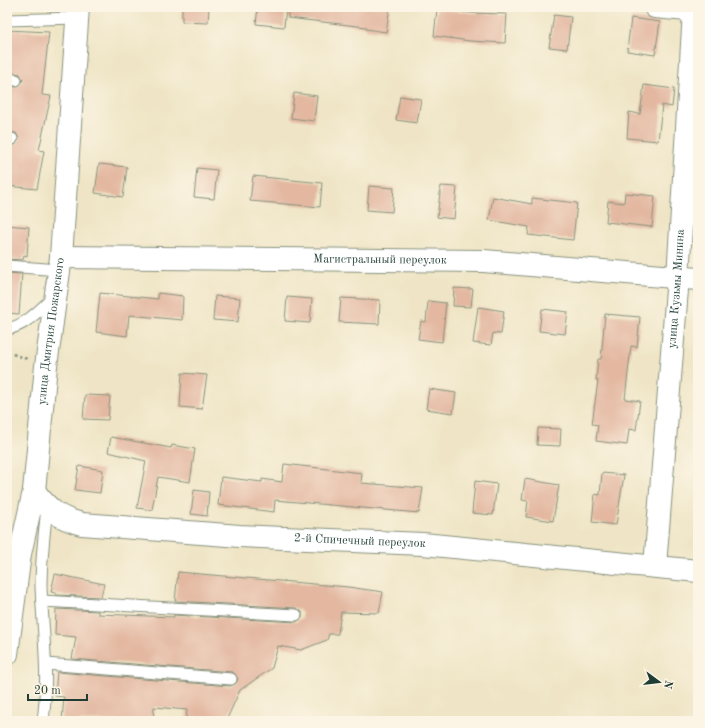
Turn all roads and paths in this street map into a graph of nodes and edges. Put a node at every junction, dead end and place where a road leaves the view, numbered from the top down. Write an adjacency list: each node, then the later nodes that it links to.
1 (655, 7): 2 (street)
2 (696, 11): 7 (street, улица Кузьмы Минина)
3 (78, 12): 4 (lane); 5 (street, улица Дмитрия Пожарского)
4 (7, 20)
5 (60, 263): 6 (lane); 7 (street, Магистральный переулок); 8 (street, улица Дмитрия Пожарского)
6 (7, 266)
7 (688, 278): 12 (street, улица Кузьмы Минина)
8 (56, 295): 9 (lane); 10 (street, улица Дмитрия Пожарского)
9 (7, 329)
10 (34, 491): 11 (street, 2-й Спичечный переулок); 16 (street, улица Дмитрия Пожарского)
11 (47, 508): 12 (street, 2-й Спичечный переулок); 14 (lane)
12 (655, 566): 13 (street, 2-й Спичечный переулок)
13 (698, 571)
14 (42, 601): 15 (lane); 17 (lane)
15 (296, 615)
16 (7, 654)
17 (46, 664): 18 (lane); 19 (lane)
18 (231, 679)
19 (43, 721)

